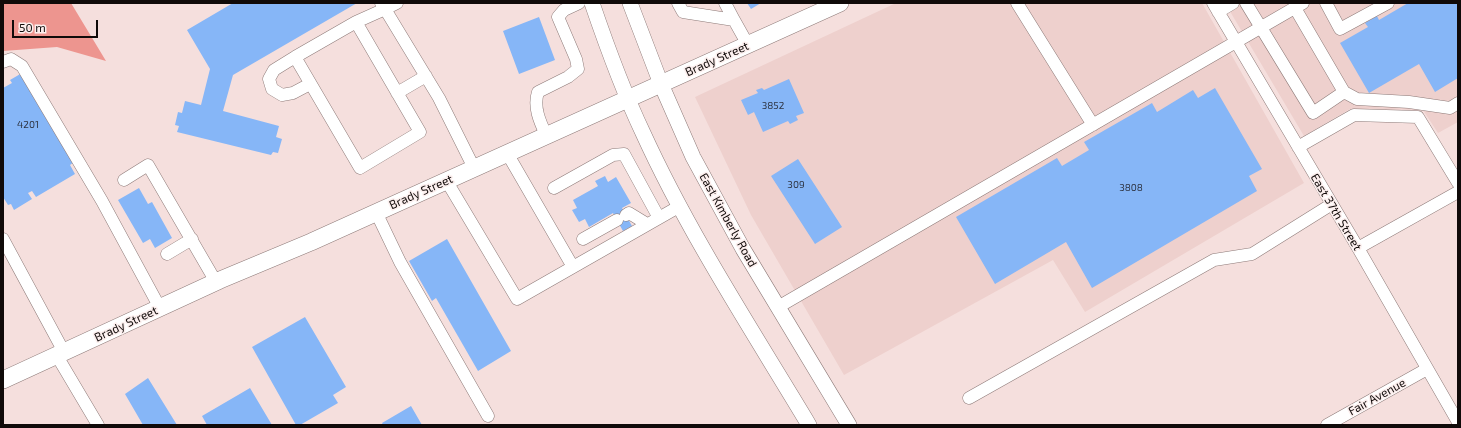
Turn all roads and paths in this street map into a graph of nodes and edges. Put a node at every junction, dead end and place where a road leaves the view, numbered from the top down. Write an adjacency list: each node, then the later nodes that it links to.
1 (397, 3): 14 (street)
2 (579, 3): 31 (street)
3 (592, 3): 28 (main road)
4 (630, 3): 25 (main road, East Kimberly Road)
5 (678, 3): 16 (street)
6 (725, 3): 16 (street)
7 (1018, 3): 30 (street)
8 (1233, 3): 15 (street)
9 (1246, 3): 18 (street)
10 (1326, 3): 11 (street)
11 (1388, 3)
12 (837, 4): 20 (highway, Brady Street)
13 (1299, 5): 18 (street); 26 (street)
14 (383, 6): 17 (street); 23 (street)
15 (1216, 8): 19 (street, East 37th Street)
16 (734, 20): 20 (street)
17 (356, 22): 21 (street); 27 (street)
18 (1260, 28): 19 (street); 26 (street)
19 (1236, 42): 30 (street); 32 (street, East 37th Street)
20 (748, 45): 25 (highway, Brady Street)
21 (295, 57): 24 (street); 24 (street)
22 (3, 62): 53 (street)
23 (426, 76): 27 (street); 34 (street)
24 (310, 84): 27 (street)
25 (661, 84): 28 (highway, Brady Street); 52 (main road, East Kimberly Road)
26 (1344, 92): 29 (street)
27 (397, 93)
28 (628, 98): 31 (highway, Brady Street); 41 (main road)
29 (1458, 103)
30 (1093, 125): 52 (street)
31 (546, 135): 33 (highway, Brady Street)
32 (1298, 147): 37 (street); 40 (street, East 37th Street)
33 (507, 153): 34 (highway, Brady Street); 50 (street)
34 (474, 168): 36 (highway, Brady Street)
35 (124, 180): 46 (street)
36 (446, 180): 42 (highway, Brady Street); 50 (street)
37 (1458, 183)
38 (554, 188): 43 (street)
39 (1458, 192): 48 (street)
40 (1332, 204): 48 (street, East 37th Street); 57 (street)
41 (680, 206): 43 (street); 61 (main road)
42 (376, 212): 51 (highway, Brady Street); 58 (street)
43 (658, 218): 44 (street)
44 (647, 224): 47 (street); 50 (street)
45 (3, 239): 54 (street)
46 (192, 239): 49 (street); 51 (street)
47 (583, 239)
48 (1358, 248): 55 (street, East 37th Street)
49 (167, 254)
50 (572, 267)
51 (216, 282): 53 (highway, Brady Street)
52 (778, 307): 62 (main road, East Kimberly Road)
53 (160, 308): 54 (highway, Brady Street)
54 (60, 354): 56 (highway, Brady Street); 60 (street)
55 (1427, 369): 59 (street, East 37th Street); 63 (street, Fair Avenue)
56 (3, 380)
57 (969, 398)
58 (488, 416)
59 (1458, 422)
60 (93, 424)
61 (809, 425)
62 (849, 425)
63 (1327, 425)

